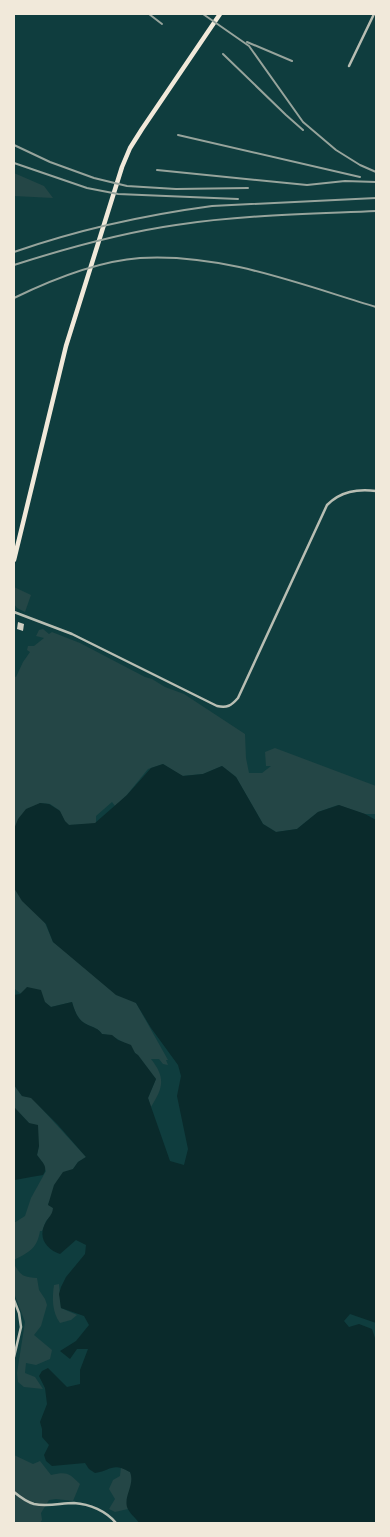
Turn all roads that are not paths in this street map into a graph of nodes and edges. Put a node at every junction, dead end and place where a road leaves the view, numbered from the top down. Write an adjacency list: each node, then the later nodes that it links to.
1 (220, 14): 5 (main road)
2 (374, 14): 3 (street)
3 (349, 66)
4 (376, 491): 6 (street)
5 (14, 560)
6 (14, 612)
7 (14, 1300): 8 (street)
8 (14, 1357)
9 (14, 1492): 10 (street)
10 (116, 1523)

